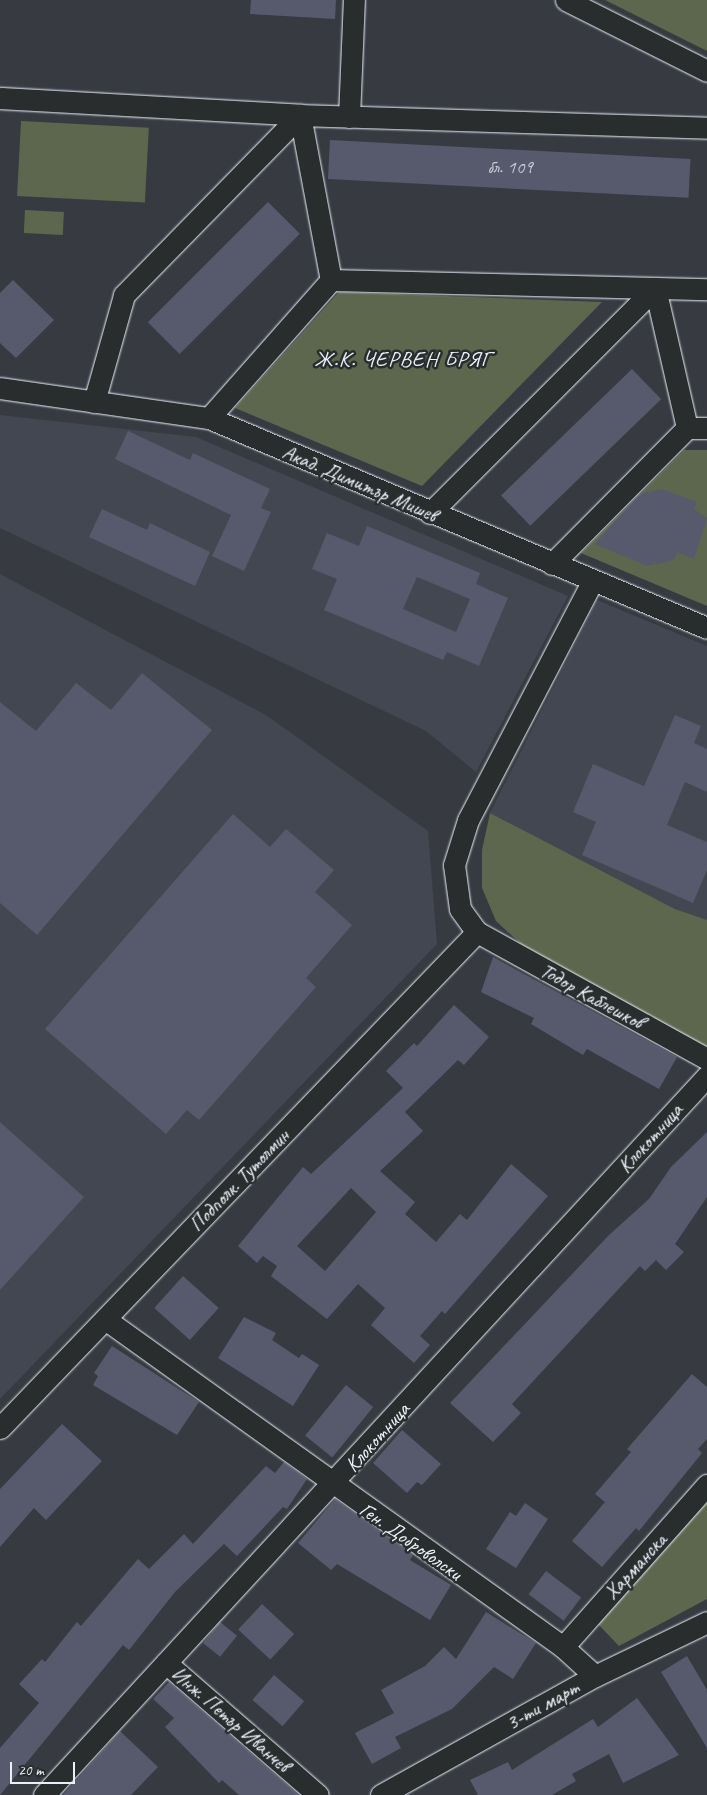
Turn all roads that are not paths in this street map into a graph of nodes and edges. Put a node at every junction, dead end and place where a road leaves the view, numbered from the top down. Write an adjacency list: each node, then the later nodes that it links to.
1 (354, 0): 6 (street)
2 (566, 0): 3 (street)
3 (707, 71)
4 (0, 98): 5 (street)
5 (300, 115): 6 (street); 8 (street); 12 (street)
6 (349, 117): 7 (street)
7 (707, 128)
8 (331, 280): 9 (street); 13 (street)
9 (655, 288): 10 (street); 14 (street); 15 (street)
10 (707, 289)
11 (0, 388): 12 (street, Акад. Димитър Мишев)
12 (94, 402): 13 (street, Акад. Димитър Мишев)
13 (209, 418): 15 (street, Акад. Димитър Мишев)
14 (697, 428): 16 (street)
15 (430, 512): 16 (street, Акад. Димитър Мишев)
16 (552, 564): 17 (street, Акад. Димитър Мишев)
17 (592, 582): 18 (street, Акад. Димитър Мишев); 19 (street)
18 (707, 628)
19 (477, 932): 20 (street, Тодор Каблешков); 22 (street, Подполк. Тутолмин)
20 (707, 1060)
21 (707, 1076): 25 (street, Клокотница)
22 (105, 1319): 23 (street, Подполк. Тутолмин); 25 (street, Ген. Доброволски)
23 (0, 1428)
24 (707, 1485): 27 (street, Харманска)
25 (332, 1486): 27 (street, Ген. Доброволски); 28 (street, Клокотница)
26 (705, 1626): 29 (street, 3-ти март)
27 (562, 1647): 29 (street, Ген. Доброволски)
28 (166, 1663): 30 (street, Клокотница); 31 (street, Инж. Петър Иванчев)
29 (595, 1676): 32 (street, 3-ти март)
30 (44, 1795)
31 (318, 1795)
32 (381, 1795)

